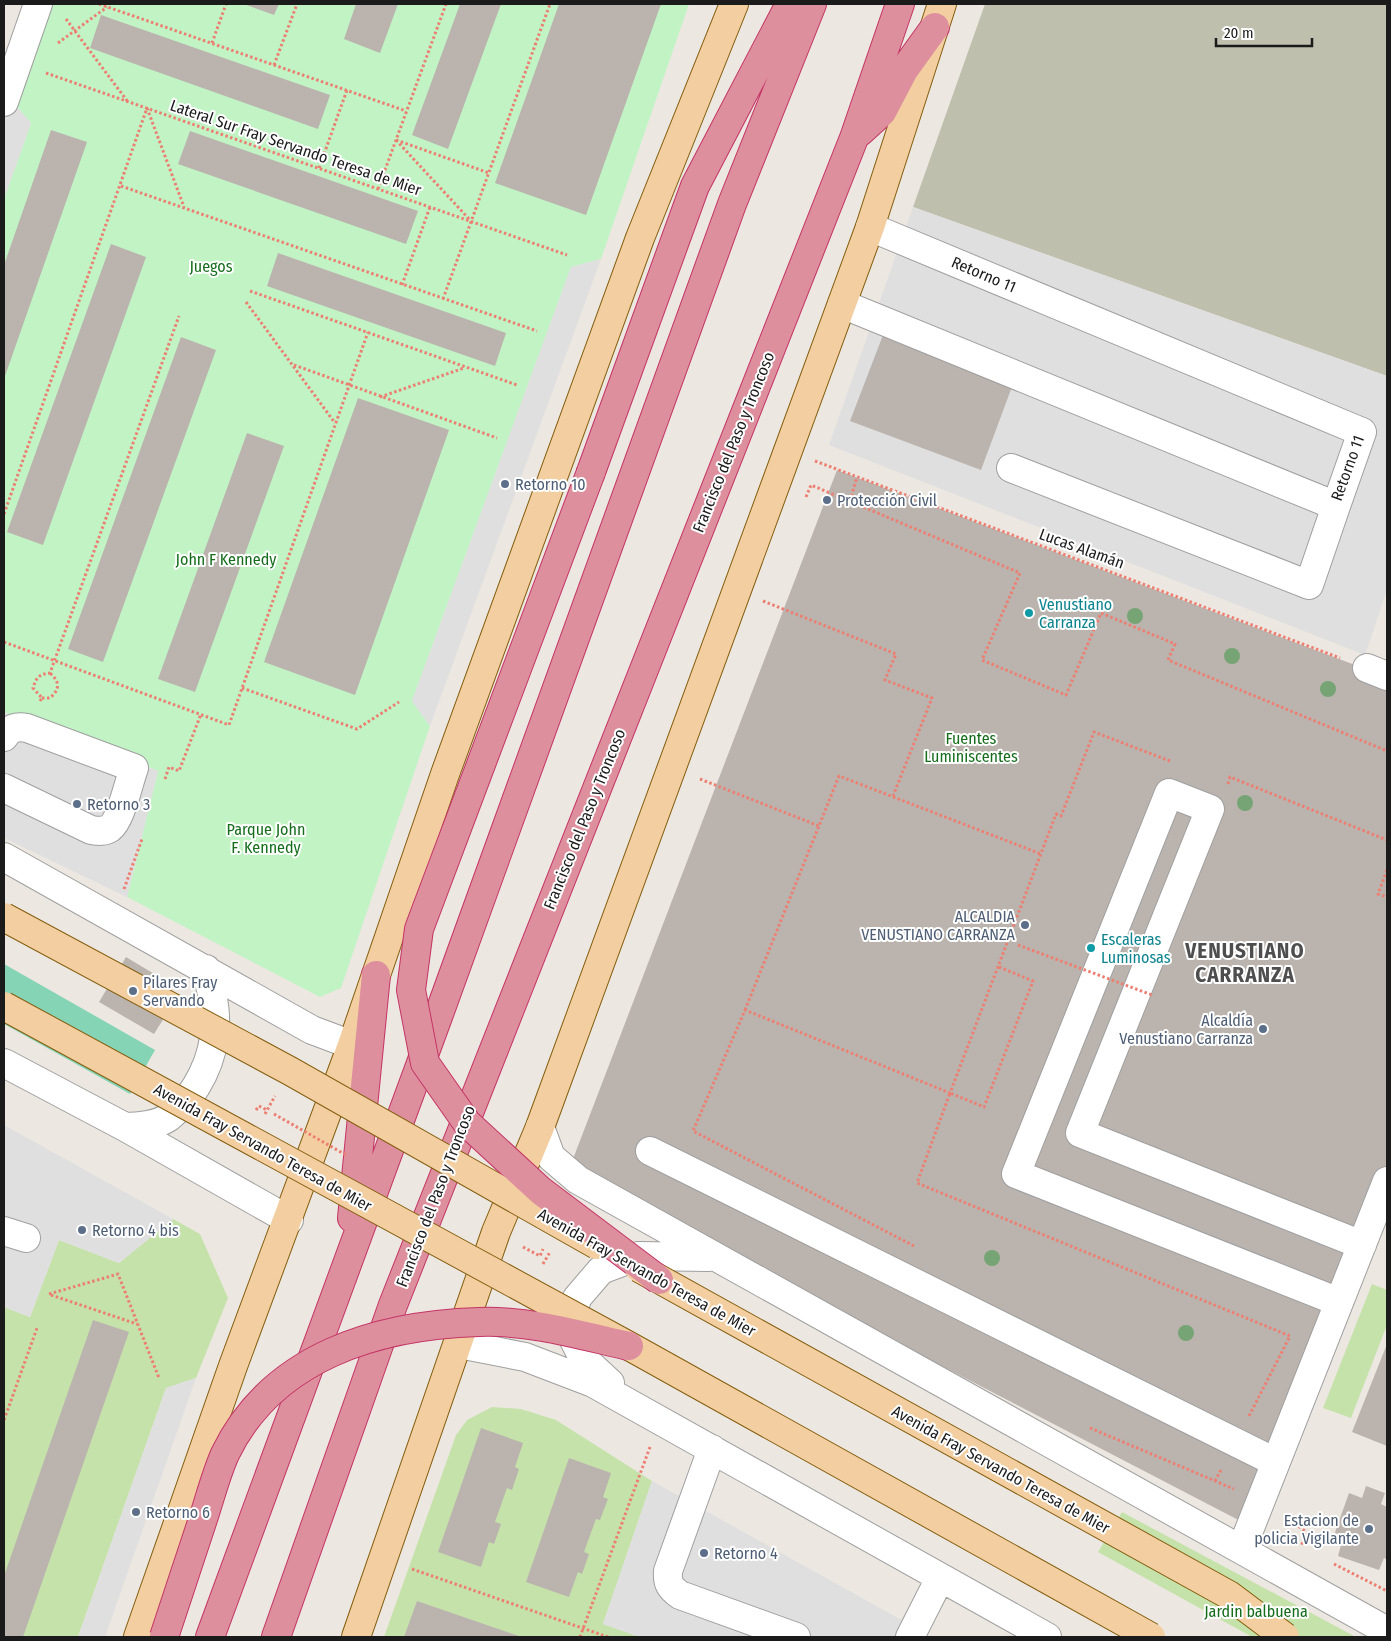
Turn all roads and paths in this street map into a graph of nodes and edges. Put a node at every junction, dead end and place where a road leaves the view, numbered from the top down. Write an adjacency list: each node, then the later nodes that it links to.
1 (38, 4): 16 (street)
2 (99, 4): 11 (path)
3 (226, 4): 15 (path)
4 (297, 4): 17 (path)
5 (446, 4): 22 (path)
6 (550, 4): 26 (path)
7 (734, 4): 90 (main road)
8 (790, 4): 105 (highway, bridge)
9 (812, 4): 104 (highway)
10 (900, 4): 23 (highway, Francisco del Paso y Troncoso)
11 (108, 6): 14 (path); 15 (path)
12 (938, 15): 23 (highway); 32 (main road)
13 (65, 18): 14 (path)
14 (74, 32): 16 (path); 20 (path)
15 (212, 43): 17 (path)
16 (16, 62): 19 (street); 20 (path, Lateral Sur Fray Servando Teresa de Mier)
17 (274, 65): 18 (path)
18 (347, 90): 22 (path); 25 (path)
19 (4, 102)
20 (128, 102): 21 (path, Lateral Sur Fray Servando Teresa de Mier)
21 (146, 108): 25 (path, Lateral Sur Fray Servando Teresa de Mier); 27 (path); 30 (path)
22 (406, 111): 24 (path)
23 (854, 138): 130 (highway, Francisco del Paso y Troncoso)
24 (396, 140): 26 (path); 28 (path); 31 (path)
25 (319, 168): 28 (path, Lateral Sur Fray Servando Teresa de Mier)
26 (489, 172): 31 (path)
27 (121, 186): 30 (path); 55 (path)
28 (378, 189): 29 (path, Lateral Sur Fray Servando Teresa de Mier)
29 (430, 207): 31 (path, Lateral Sur Fray Servando Teresa de Mier); 34 (path)
30 (184, 208): 34 (path)
31 (471, 222): 33 (path, Lateral Sur Fray Servando Teresa de Mier); 36 (path)
32 (870, 227): 38 (main road); 54 (street, Retorno 11)
33 (567, 255)
34 (402, 285): 36 (path)
35 (250, 291): 40 (path)
36 (442, 298): 41 (path)
37 (246, 302): 42 (path)
38 (842, 304): 49 (main road); 54 (street, Retorno 11)
39 (179, 316): 60 (path)
40 (368, 332): 43 (path); 44 (path)
41 (537, 332)
42 (294, 365): 44 (path); 47 (path)
43 (465, 367): 45 (path); 46 (path)
44 (349, 385): 46 (path); 47 (path)
45 (517, 385)
46 (380, 397): 48 (path)
47 (336, 423): 63 (path)
48 (498, 438)
49 (788, 451): 51 (path, Lucas Alamán); 97 (main road)
50 (1012, 468): 54 (street)
51 (857, 477): 52 (path); 61 (path, Lucas Alamán)
52 (850, 501): 53 (path); 69 (path)
53 (804, 503)
54 (1336, 506)
55 (4, 514)
56 (766, 592): 57 (path)
57 (762, 601): 58 (path); 77 (path)
58 (758, 610)
59 (4, 642): 60 (path)
60 (54, 660): 62 (path); 67 (path)
61 (1377, 672)
62 (50, 673): 64 (path); 64 (path)
63 (242, 688): 65 (path); 67 (path)
64 (42, 698): 66 (path)
65 (399, 702)
66 (38, 707)
67 (201, 714): 73 (path)
68 (4, 737): 75 (street)
69 (1387, 751)
70 (1173, 762): 81 (path)
71 (697, 777): 78 (path)
72 (1219, 781): 74 (path)
73 (163, 784)
74 (1228, 784): 76 (path); 80 (path)
75 (4, 788)
76 (1224, 793)
77 (893, 796): 78 (path); 81 (path)
78 (819, 826): 93 (path)
79 (143, 838): 86 (path)
80 (1387, 840)
81 (1041, 854): 93 (path)
82 (4, 857): 86 (street)
83 (1387, 870): 84 (path)
84 (1387, 897)
85 (4, 917): 105 (main road, Avenida Fray Servando Teresa de Mier, bridge)
86 (113, 918): 88 (street)
87 (1018, 945): 89 (path, bridge)
88 (206, 970): 94 (street); 96 (street)
89 (1097, 974): 91 (path, bridge); 91 (street); 106 (street)
90 (376, 975): 94 (main road); 104 (highway)
91 (1144, 992): 101 (street)
92 (4, 1006): 110 (main road, Avenida Fray Servando Teresa de Mier, bridge)
93 (746, 1010): 102 (path)
94 (352, 1045): 100 (main road)
95 (4, 1063): 96 (street)
96 (125, 1127): 100 (street)
97 (540, 1127): 103 (street); 109 (main road)
98 (650, 1151): 114 (street)
99 (1387, 1181): 101 (street)
100 (289, 1220): 127 (main road)
101 (1362, 1245): 106 (street)
102 (922, 1250)
103 (716, 1257): 113 (street); 119 (street)
104 (347, 1261): 129 (highway)
105 (659, 1280): 138 (main road, Avenida Fray Servando Teresa de Mier, bridge)
106 (1339, 1302): 116 (street)
107 (138, 1324): 107 (path); 111 (path)
108 (37, 1328): 112 (path)
109 (459, 1344): 113 (street); 121 (main road)
110 (628, 1346): 128 (highway, bridge); 137 (main road, Avenida Fray Servando Teresa de Mier, bridge)
111 (160, 1378)
112 (4, 1420)
113 (659, 1421): 115 (street); 125 (path)
114 (1236, 1442): 116 (street); 117 (path)
115 (712, 1449): 123 (street); 134 (street)
116 (1275, 1462): 119 (street)
117 (1215, 1481)
118 (1285, 1515): 120 (path)
119 (1242, 1548): 126 (street)
120 (1309, 1551)
121 (385, 1559): 125 (path); 131 (main road)
122 (1326, 1560): 124 (path)
123 (940, 1578): 135 (street); 136 (street)
124 (1387, 1591)
125 (583, 1629): 132 (path); 133 (path)
126 (1387, 1631)
127 (138, 1637)
128 (164, 1637)
129 (210, 1637)
130 (276, 1637)
131 (356, 1637)
132 (580, 1637)
133 (608, 1637)
134 (796, 1637)
135 (910, 1637)
136 (1047, 1637)
137 (1150, 1637)
138 (1285, 1637)

